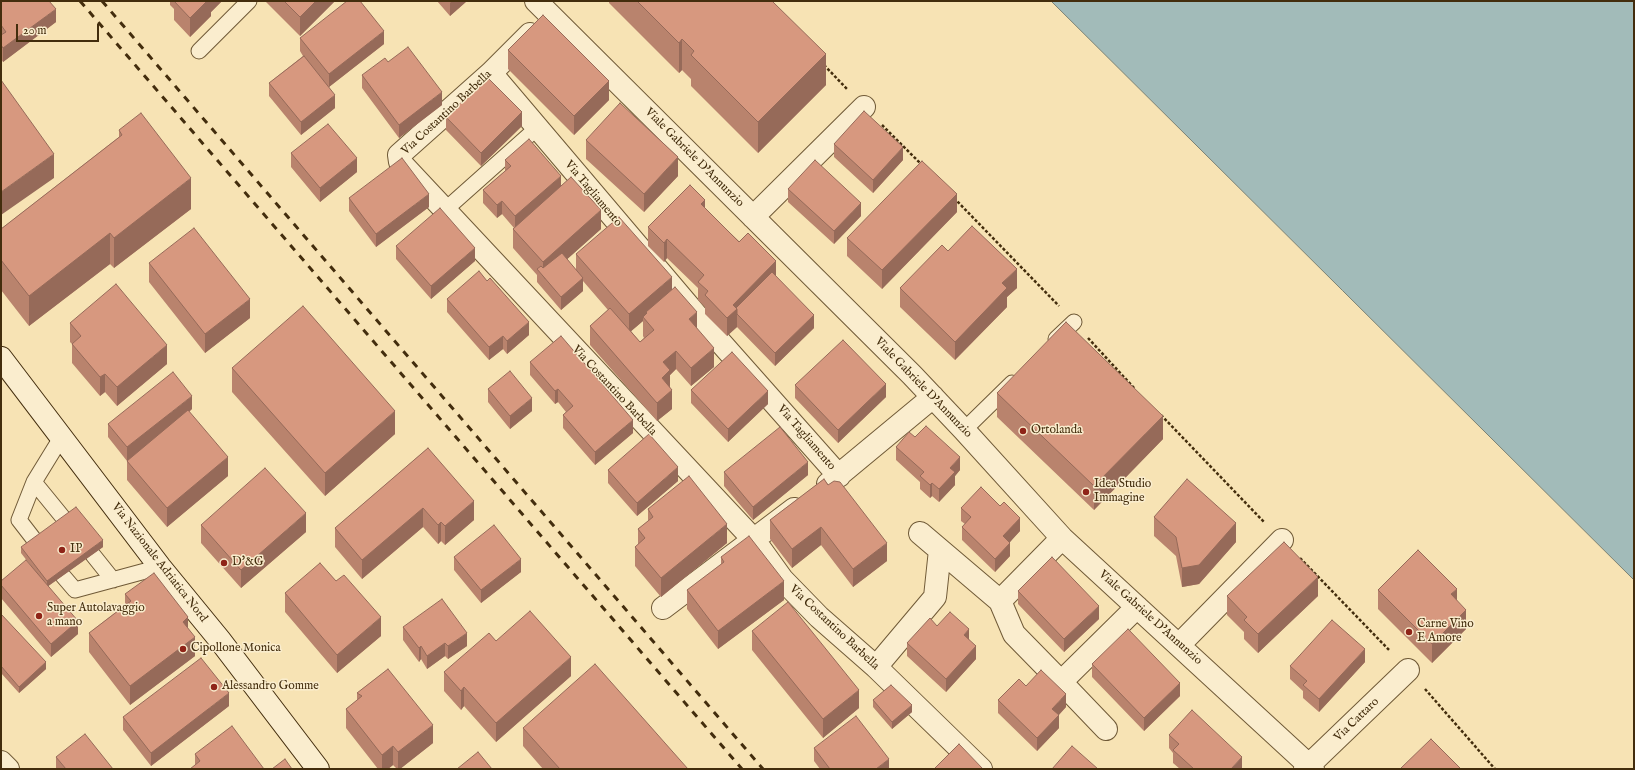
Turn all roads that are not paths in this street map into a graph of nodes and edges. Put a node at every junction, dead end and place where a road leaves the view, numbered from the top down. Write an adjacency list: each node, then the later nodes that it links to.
1 (249, 1): 3 (lane)
2 (544, 8): 4 (street, Via Costantino Barbella); 8 (street, Viale Gabriele D'Annunzio)
3 (199, 51)
4 (491, 73): 6 (street, Via Tagliamento); 7 (street, Via Costantino Barbella)
5 (864, 107): 8 (street)
6 (537, 128): 7 (lane); 16 (street, Via Tagliamento)
7 (445, 210): 21 (street, Via Costantino Barbella)
8 (753, 217): 13 (street, Viale Gabriele D'Annunzio)
9 (1074, 322): 10 (lane)
10 (1046, 349)
11 (1, 358): 15 (street, Via Nazionale Adriatica Nord)
12 (1024, 370): 14 (lane)
13 (933, 397): 14 (street, Viale Gabriele D'Annunzio); 16 (street, Via Tagliamento)
14 (964, 430): 20 (street, Viale Gabriele D'Annunzio)
15 (61, 438): 17 (lane); 26 (street, Via Nazionale Adriatica Nord)
16 (839, 476): 21 (street, Via Tagliamento)
17 (34, 482): 18 (lane); 23 (lane)
18 (65, 520)
19 (920, 533): 24 (street)
20 (1062, 538): 29 (street); 30 (street, Viale Gabriele D'Annunzio)
21 (754, 540): 31 (street, Via Tagliamento); 33 (street, Via Costantino Barbella)
22 (1282, 540): 32 (street)
23 (36, 542)
24 (940, 550): 29 (street); 33 (street)
25 (93, 556): 28 (lane)
26 (160, 567): 28 (lane); 40 (street, Via Nazionale Adriatica Nord)
27 (63, 576): 28 (lane)
28 (113, 580)
29 (1000, 601): 35 (street)
30 (1137, 607): 32 (street, Viale Gabriele D'Annunzio); 35 (street)
31 (663, 608)
32 (1178, 645): 38 (street, Viale Gabriele D'Annunzio)
33 (876, 667): 41 (street, Via Costantino Barbella)
34 (1408, 670): 38 (street, Via Cattaro)
35 (1061, 682): 36 (street)
36 (1106, 729)
37 (1, 762): 39 (street)
38 (1309, 768)
39 (8, 769)
40 (318, 769)
41 (982, 769)

